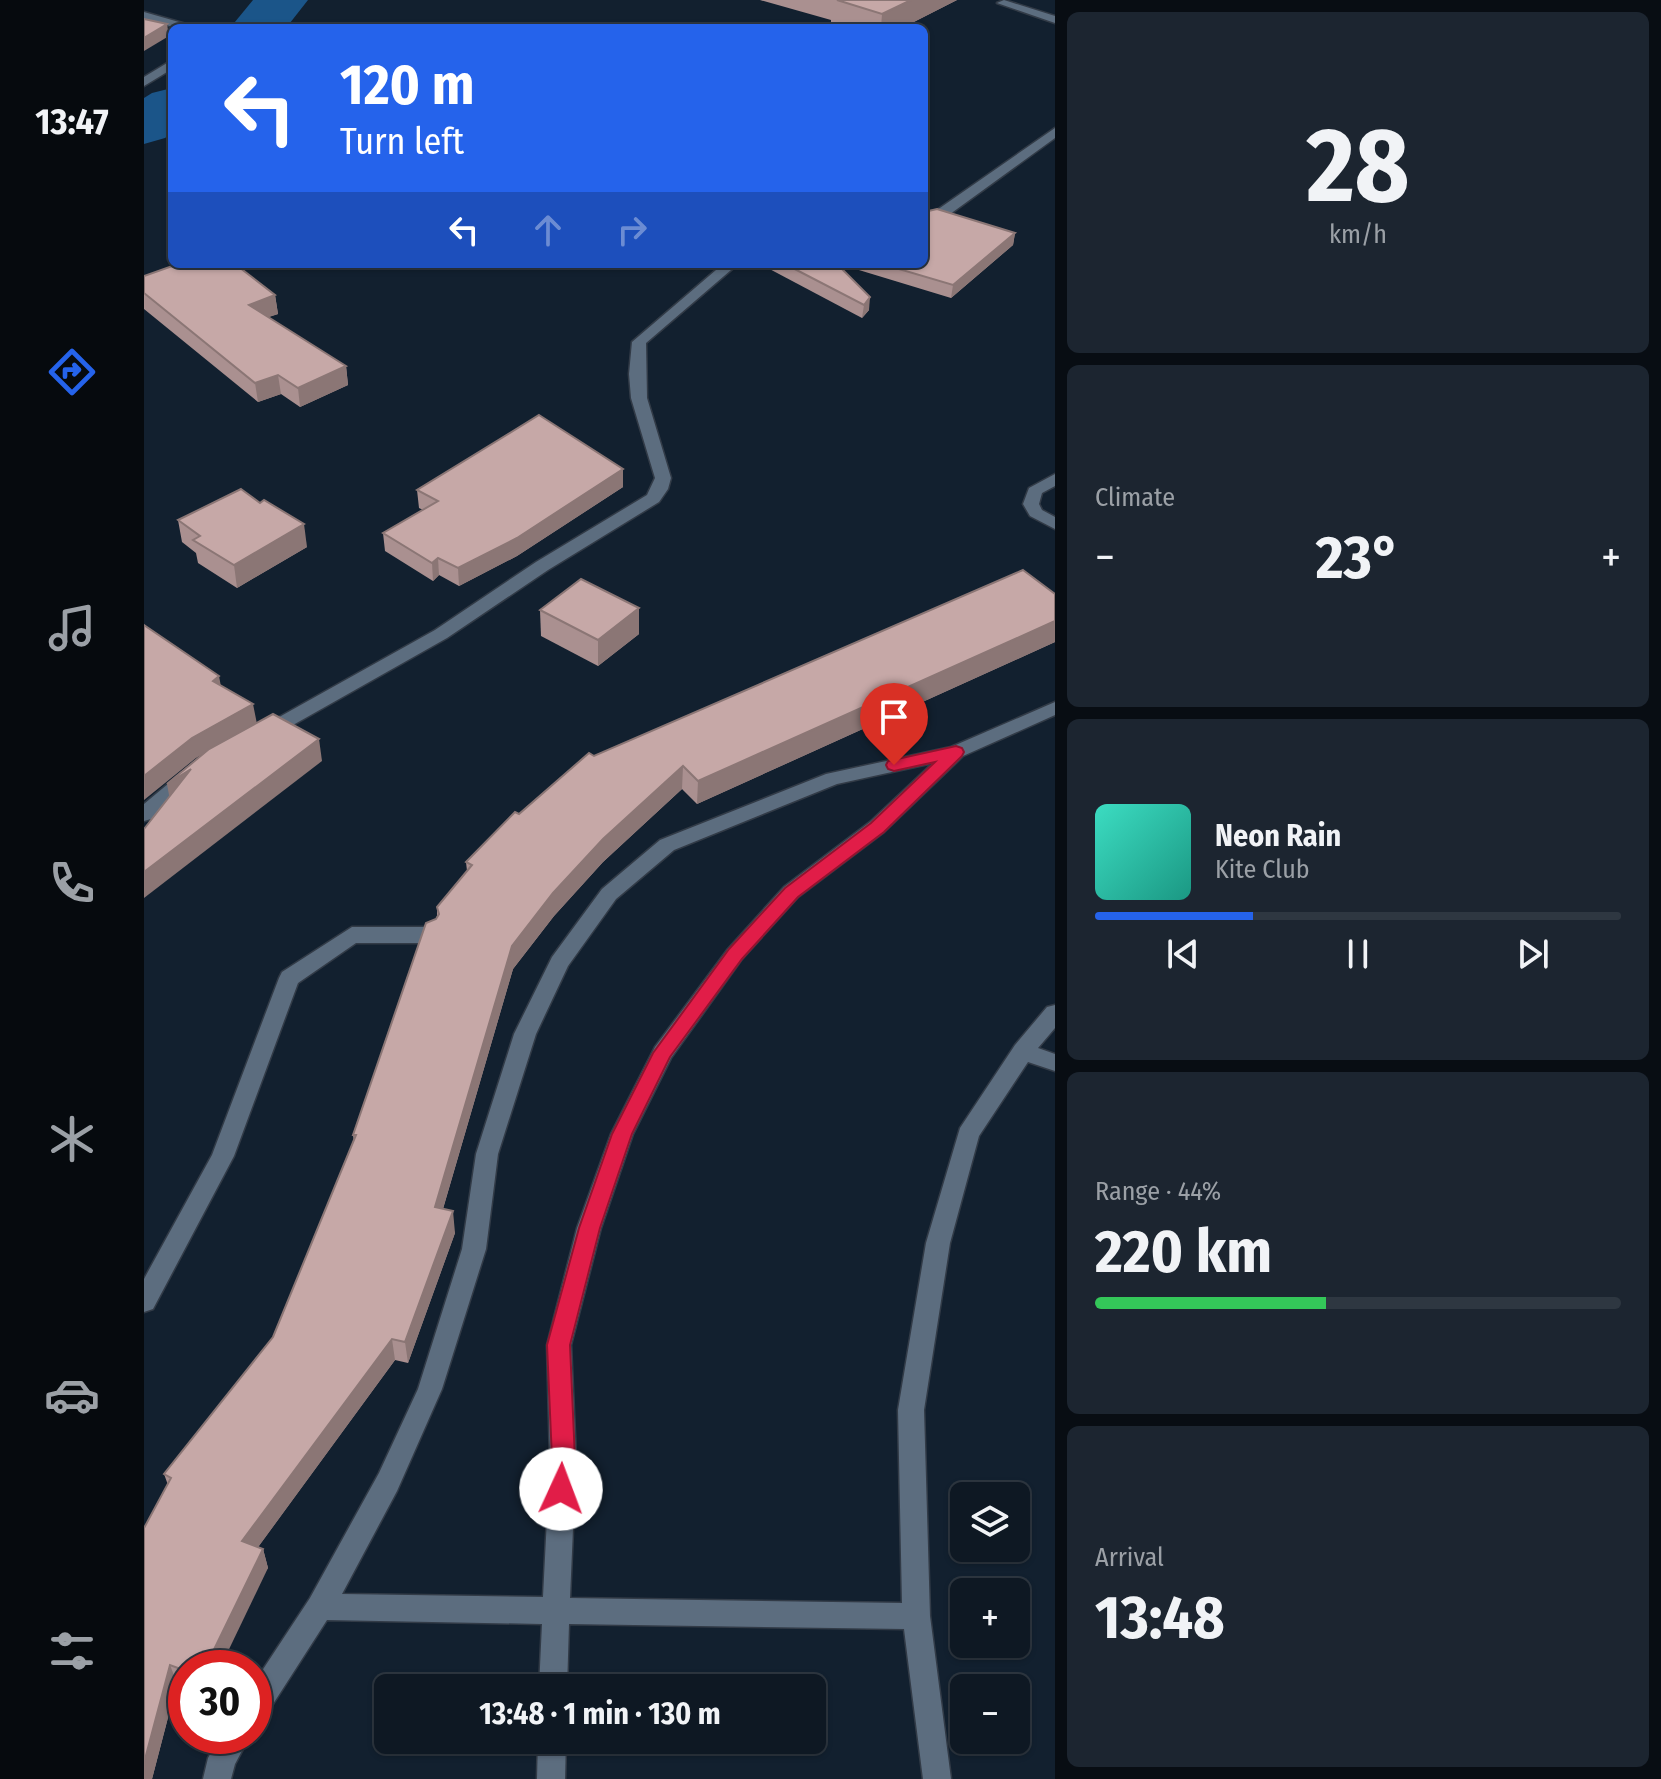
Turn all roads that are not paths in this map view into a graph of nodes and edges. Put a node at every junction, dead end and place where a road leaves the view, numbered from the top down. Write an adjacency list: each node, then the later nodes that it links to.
1 (1003, 3): 3 (street)
2 (144, 15): 4 (street)
3 (1055, 20)
4 (175, 24)
5 (168, 67): 6 (street)
6 (144, 82)
7 (1055, 132): 8 (street)
8 (928, 216)
9 (726, 268): 13 (street)
10 (1055, 479): 11 (street)
11 (1055, 524)
12 (1055, 708): 14 (street)
13 (242, 745)
14 (956, 752): 22 (street); 23 (street)
15 (205, 764): 16 (street)
16 (144, 814)
17 (428, 935): 21 (street)
18 (1055, 1013): 19 (street)
19 (1023, 1051): 20 (street); 24 (street)
20 (1055, 1063)
21 (144, 1302)
22 (320, 1607): 23 (street); 26 (street)
23 (554, 1610): 24 (street); 25 (street)
24 (916, 1616): 31 (street)
25 (553, 1674)
26 (272, 1680)
27 (225, 1754): 29 (street)
28 (552, 1754): 30 (street)
29 (217, 1779)
30 (551, 1779)
31 (937, 1779)

